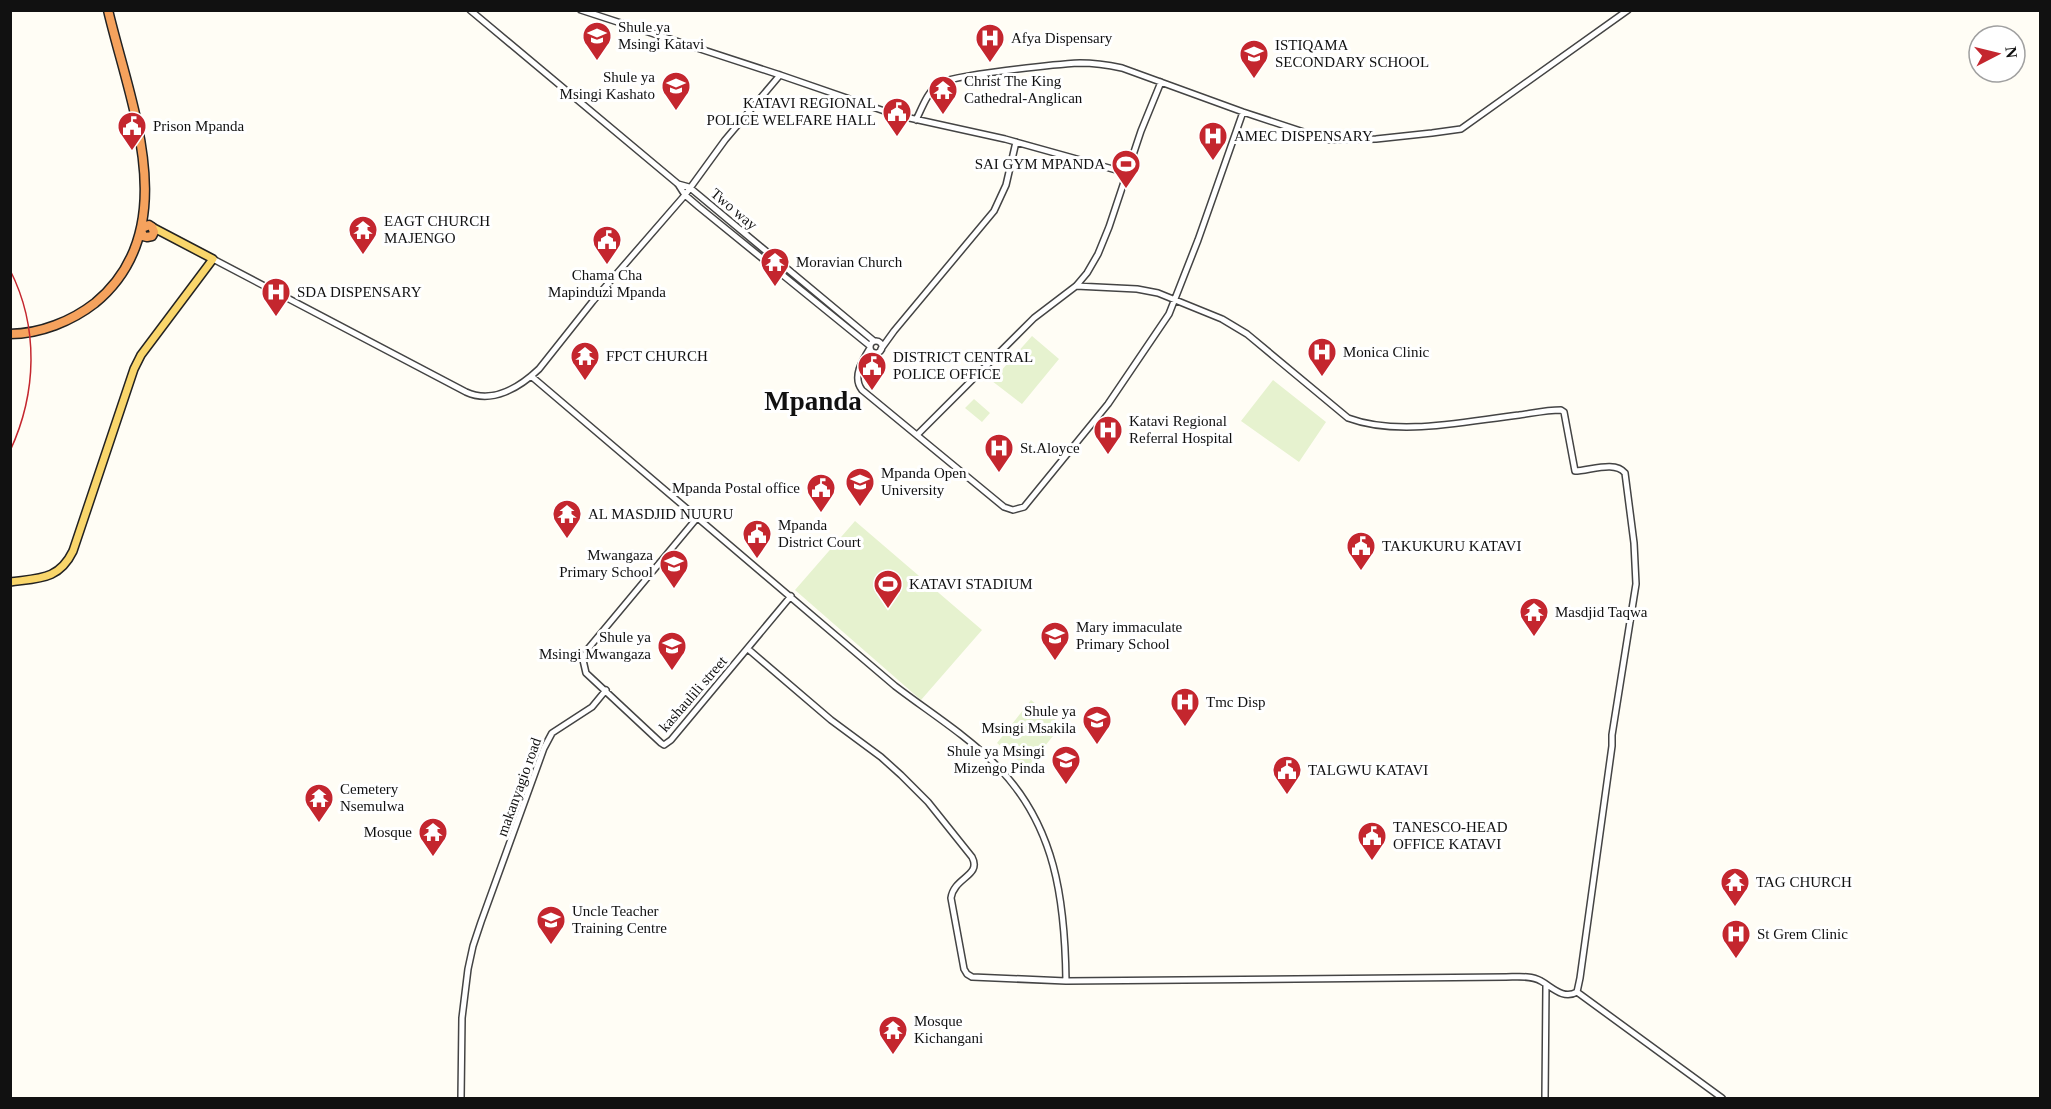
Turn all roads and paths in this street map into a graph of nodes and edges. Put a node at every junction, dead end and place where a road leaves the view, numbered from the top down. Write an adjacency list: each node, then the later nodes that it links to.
1 (108, 10): 14 (highway)
2 (470, 10): 11 (street)
3 (580, 10): 5 (street)
4 (1628, 10): 7 (street)
5 (780, 75): 8 (street); 12 (street)
6 (1161, 82): 7 (street); 8 (street); 10 (street)
7 (1243, 112): 19 (street)
8 (916, 120): 9 (street)
9 (1016, 142): 10 (street); 20 (street)
10 (1127, 173): 16 (street)
11 (678, 184): 12 (street); 13 (street)
12 (689, 187): 13 (street); 23 (street, Two way)
13 (685, 195): 22 (street); 28 (street)
14 (148, 231): 15 (main road); 21 (highway)
15 (213, 259): 28 (street); 31 (main road)
16 (1087, 273): 17 (street); 18 (street)
17 (1076, 286): 18 (street); 29 (street)
18 (1092, 287): 19 (street)
19 (1175, 299): 29 (street); 37 (street)
20 (894, 331): 23 (street); 25 (street)
21 (10, 334)
22 (859, 339): 24 (street); 26 (street)
23 (876, 341): 24 (street); 25 (street)
24 (870, 347): 25 (street); 26 (street)
25 (880, 350): 27 (street)
26 (865, 356): 27 (street)
27 (859, 368): 29 (street)
28 (531, 376): 30 (street)
29 (917, 435)
30 (697, 518): 32 (street); 34 (street)
31 (10, 582)
32 (790, 596): 33 (street, kashaulili street); 35 (street)
33 (748, 649): 34 (street, kashaulili street); 35 (street)
34 (606, 690): 38 (street, makanyagio road)
35 (1066, 981): 36 (street)
36 (1546, 986): 37 (street); 39 (street)
37 (1577, 992): 40 (street)
38 (461, 1098)
39 (1545, 1098)
40 (1722, 1098)

